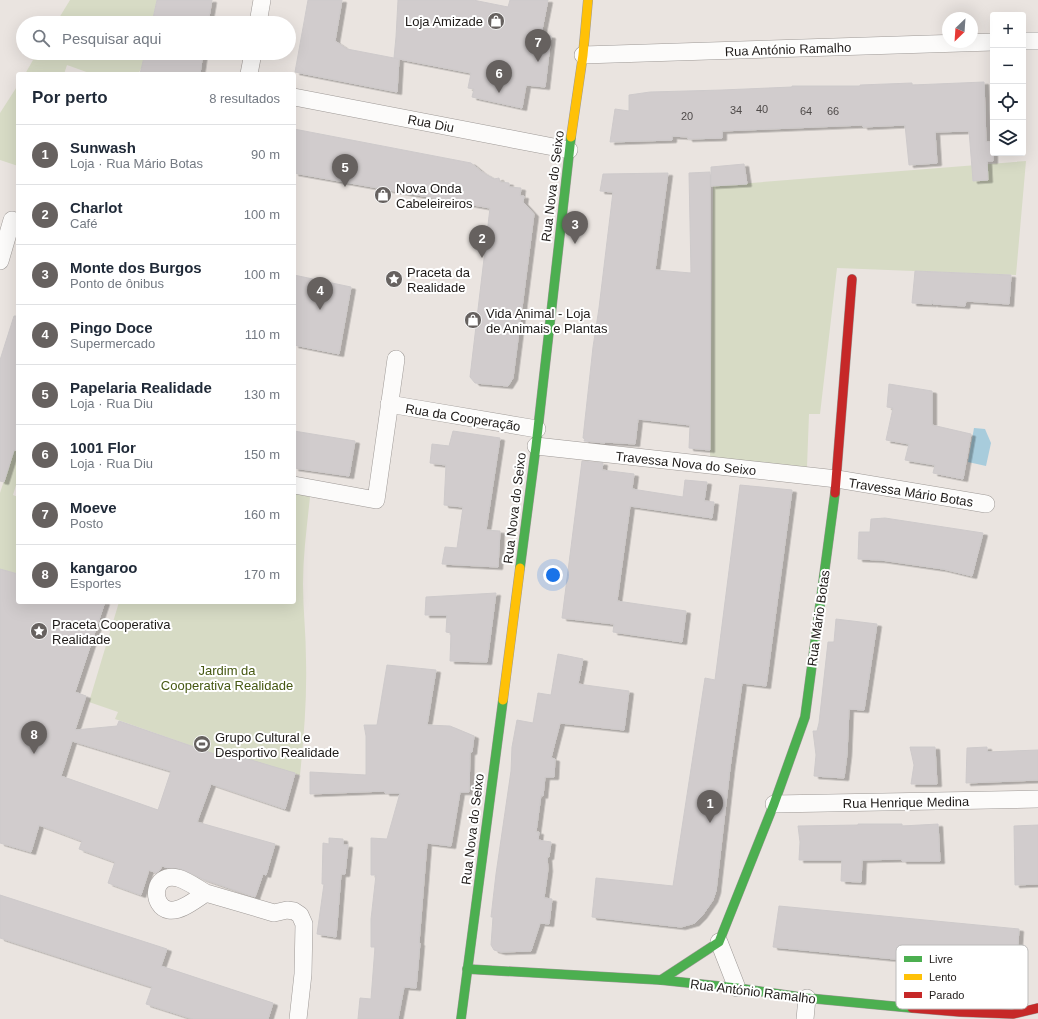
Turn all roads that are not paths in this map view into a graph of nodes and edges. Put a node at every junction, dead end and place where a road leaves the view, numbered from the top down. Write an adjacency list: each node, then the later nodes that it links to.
1 (262, 0): 3 (street)
2 (588, 0): 7 (street, Rua Nova do Seixo)
3 (259, 16)
4 (1026, 41): 5 (street)
5 (1038, 41)
6 (990, 42): 7 (street, Rua António Ramalho)
7 (583, 55): 11 (street, Rua Nova do Seixo)
8 (252, 60): 9 (street)
9 (249, 72)
10 (296, 97): 11 (street, Rua Diu)
11 (568, 150): 17 (street, Rua Nova do Seixo)
12 (10, 219): 13 (street)
13 (0, 261)
14 (852, 279): 19 (street, Rua Mário Botas)
15 (396, 359): 16 (street)
16 (388, 404): 17 (street, Rua da Cooperação); 20 (street)
17 (537, 429): 18 (street, Rua Nova do Seixo)
18 (536, 446): 19 (street, Travessa Nova do Seixo); 26 (street, Rua Nova do Seixo)
19 (837, 479): 21 (street, Travessa Mário Botas); 23 (street, Rua Mário Botas)
20 (296, 484)
21 (986, 504)
22 (1038, 799): 23 (street, Rua Henrique Medina)
23 (774, 804): 25 (street, Rua Mário Botas)
24 (206, 893): 33 (street)
25 (719, 942): 27 (street); 28 (street)
26 (467, 969): 27 (street, Rua António Ramalho); 34 (street, Rua Nova do Seixo)
27 (661, 980): 28 (street, Rua António Ramalho)
28 (737, 988): 29 (street, Rua António Ramalho)
29 (807, 998): 30 (street, Rua António Ramalho); 35 (street)
30 (896, 1006)
31 (1038, 1008): 32 (street, Rua António Ramalho)
32 (927, 1009)
33 (298, 1019)
34 (461, 1019)
35 (805, 1019)

